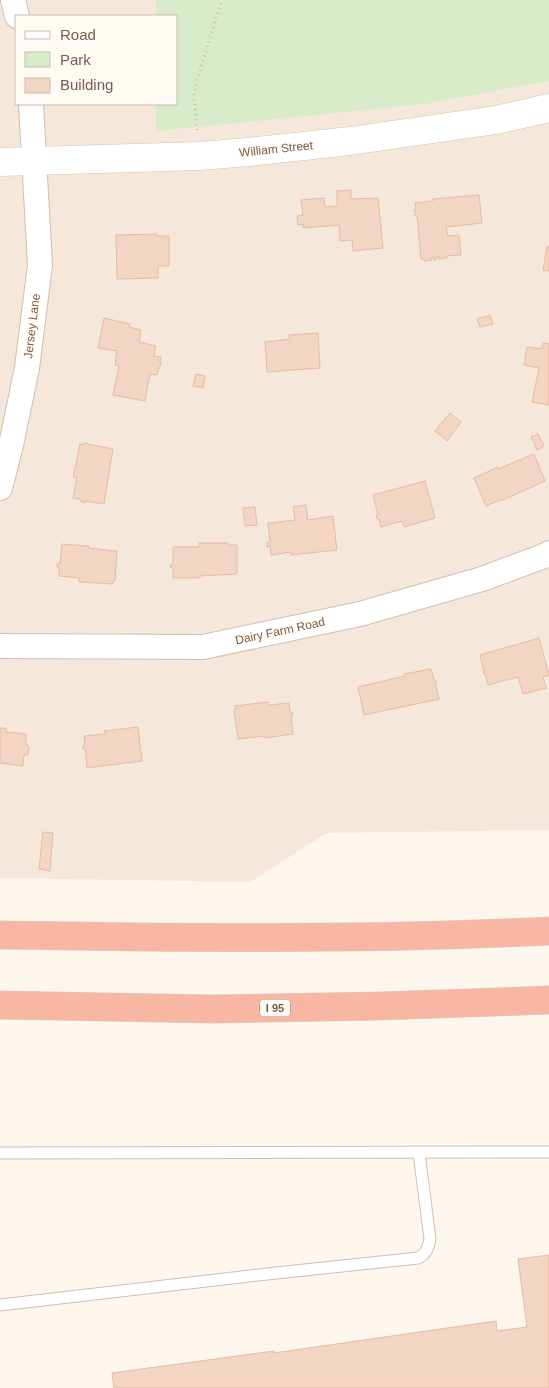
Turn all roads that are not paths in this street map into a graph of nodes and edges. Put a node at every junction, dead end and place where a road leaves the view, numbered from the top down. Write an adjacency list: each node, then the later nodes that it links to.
1 (13, 0): 2 (street)
2 (17, 15)
3 (32, 105): 6 (street, Jersey Lane)
4 (549, 108): 6 (street, William Street)
5 (0, 162): 6 (street, William Street)
6 (35, 162): 7 (street, Jersey Lane)
7 (0, 488)
8 (549, 553): 9 (street, Dairy Farm Road)
9 (0, 646)
10 (549, 931): 11 (highway)
11 (0, 935)
12 (549, 1000): 13 (highway, I 95)
13 (0, 1005)
14 (549, 1152): 16 (lane)
15 (0, 1153): 16 (lane)
16 (419, 1153): 17 (lane)
17 (0, 1305)

